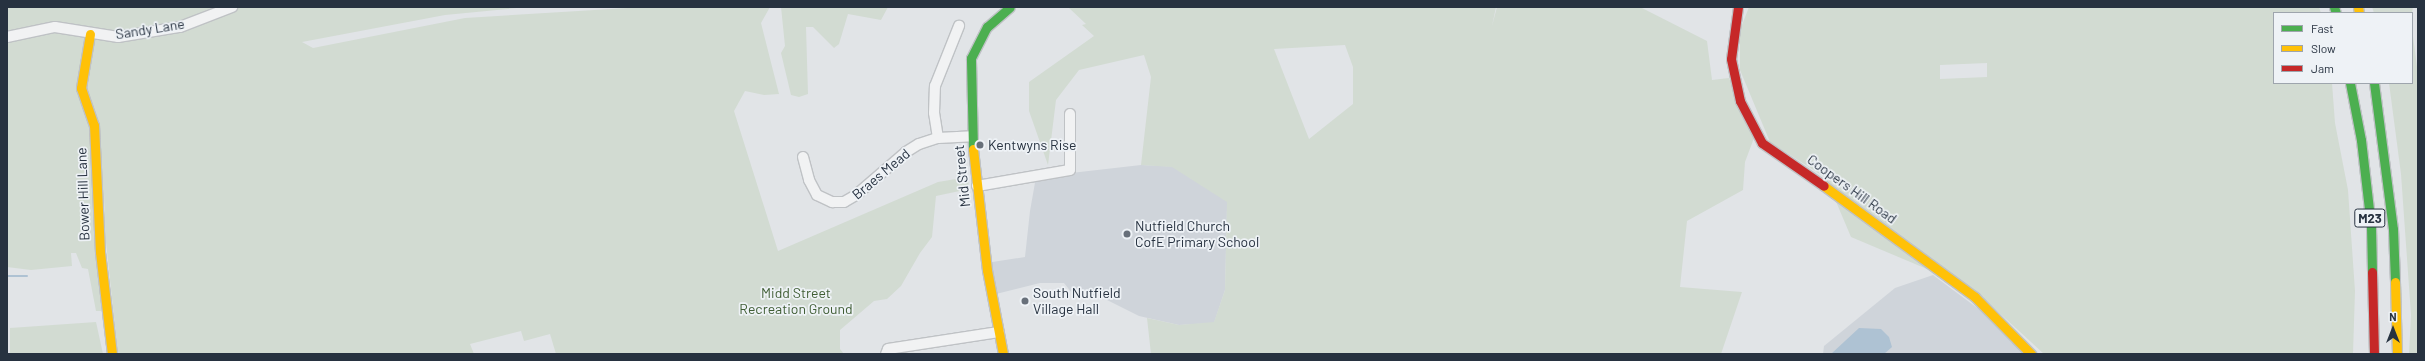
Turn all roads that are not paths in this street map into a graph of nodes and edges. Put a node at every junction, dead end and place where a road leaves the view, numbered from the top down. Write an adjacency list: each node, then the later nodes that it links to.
1 (232, 7): 5 (street, Sandy Lane)
2 (1010, 7): 10 (main road, Mid Street)
3 (1738, 7): 18 (main road, Coopers Hill Road)
4 (959, 26): 11 (street)
5 (90, 34): 6 (street, Sandy Lane); 15 (main road, Bower Hill Lane)
6 (7, 37)
7 (2350, 84): 19 (main road, M23)
8 (2374, 84): 20 (main road, M23)
9 (1070, 114): 13 (street)
10 (972, 136): 11 (street, Braes Mead); 13 (main road, Mid Street)
11 (938, 138): 12 (street, Braes Mead)
12 (803, 157)
13 (977, 186): 14 (main road, Mid Street)
14 (999, 332): 16 (street); 17 (main road, Mid Street)
15 (112, 354)
16 (886, 354)
17 (1003, 354)
18 (2031, 354)
19 (2374, 354)
20 (2397, 354)

